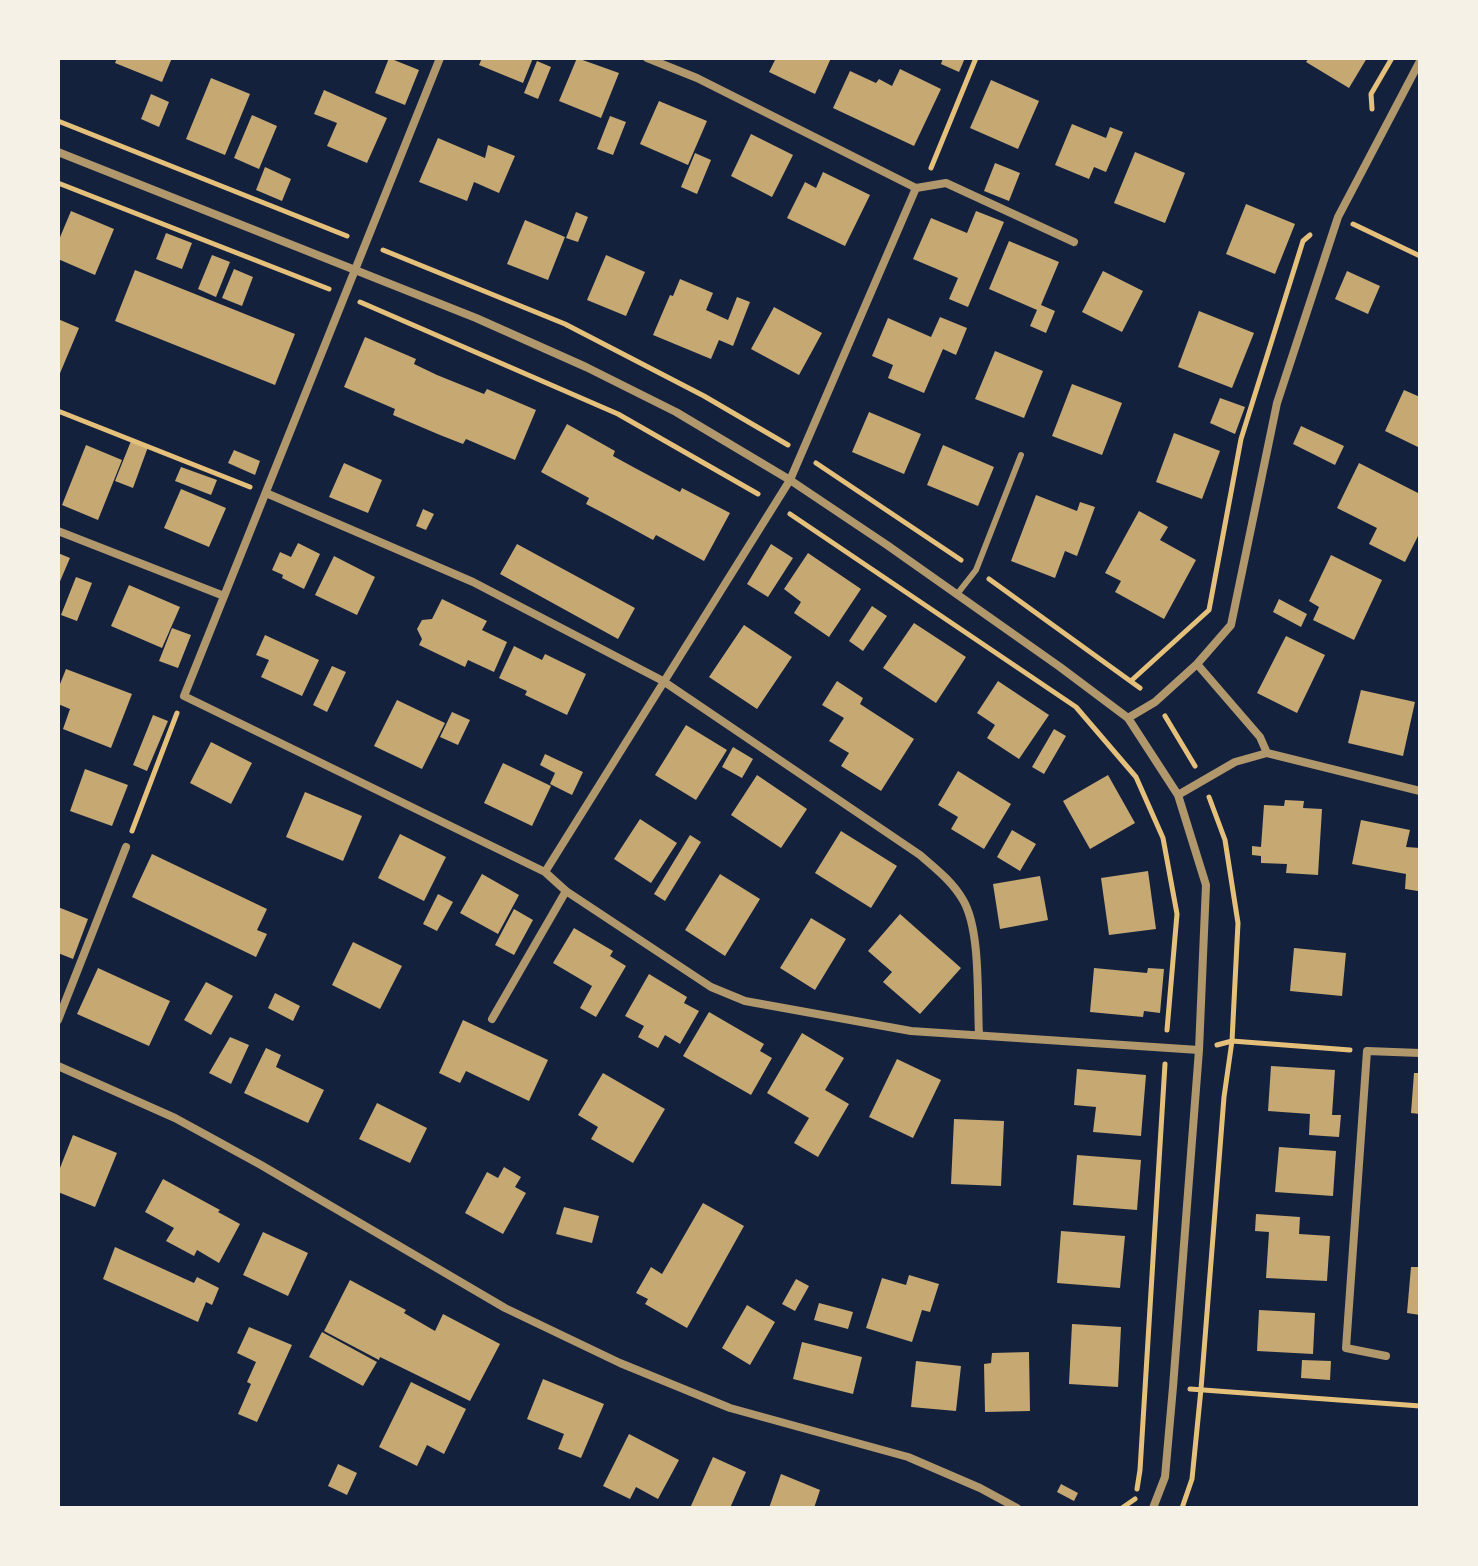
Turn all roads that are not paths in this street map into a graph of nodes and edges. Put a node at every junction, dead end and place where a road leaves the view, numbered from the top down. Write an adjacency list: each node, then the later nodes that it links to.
1 (440, 58): 7 (street)
2 (647, 58): 5 (street)
3 (1420, 61): 14 (street)
4 (58, 152): 7 (street)
5 (916, 188): 6 (street); 9 (street)
6 (1074, 242)
7 (354, 270): 9 (street); 10 (street)
8 (1021, 455): 12 (lane)
9 (790, 480): 12 (street); 15 (street)
10 (266, 493): 13 (street); 15 (street)
11 (58, 531): 13 (street)
12 (958, 593): 16 (street)
13 (224, 596): 21 (street)
14 (1197, 664): 16 (street); 17 (street)
15 (663, 681): 21 (street); 25 (street)
16 (1128, 718): 19 (street)
17 (1267, 753): 18 (street); 19 (street)
18 (1420, 791)
19 (1178, 795): 26 (street)
20 (126, 847): 24 (street)
21 (545, 872): 22 (street)
22 (566, 891): 23 (street); 25 (street)
23 (492, 1019)
24 (58, 1020)
25 (979, 1035): 26 (street)
26 (1199, 1050): 31 (street)
27 (1420, 1053): 29 (street)
28 (58, 1066): 30 (street)
29 (1386, 1356)
30 (1017, 1508)
31 (1153, 1508)

